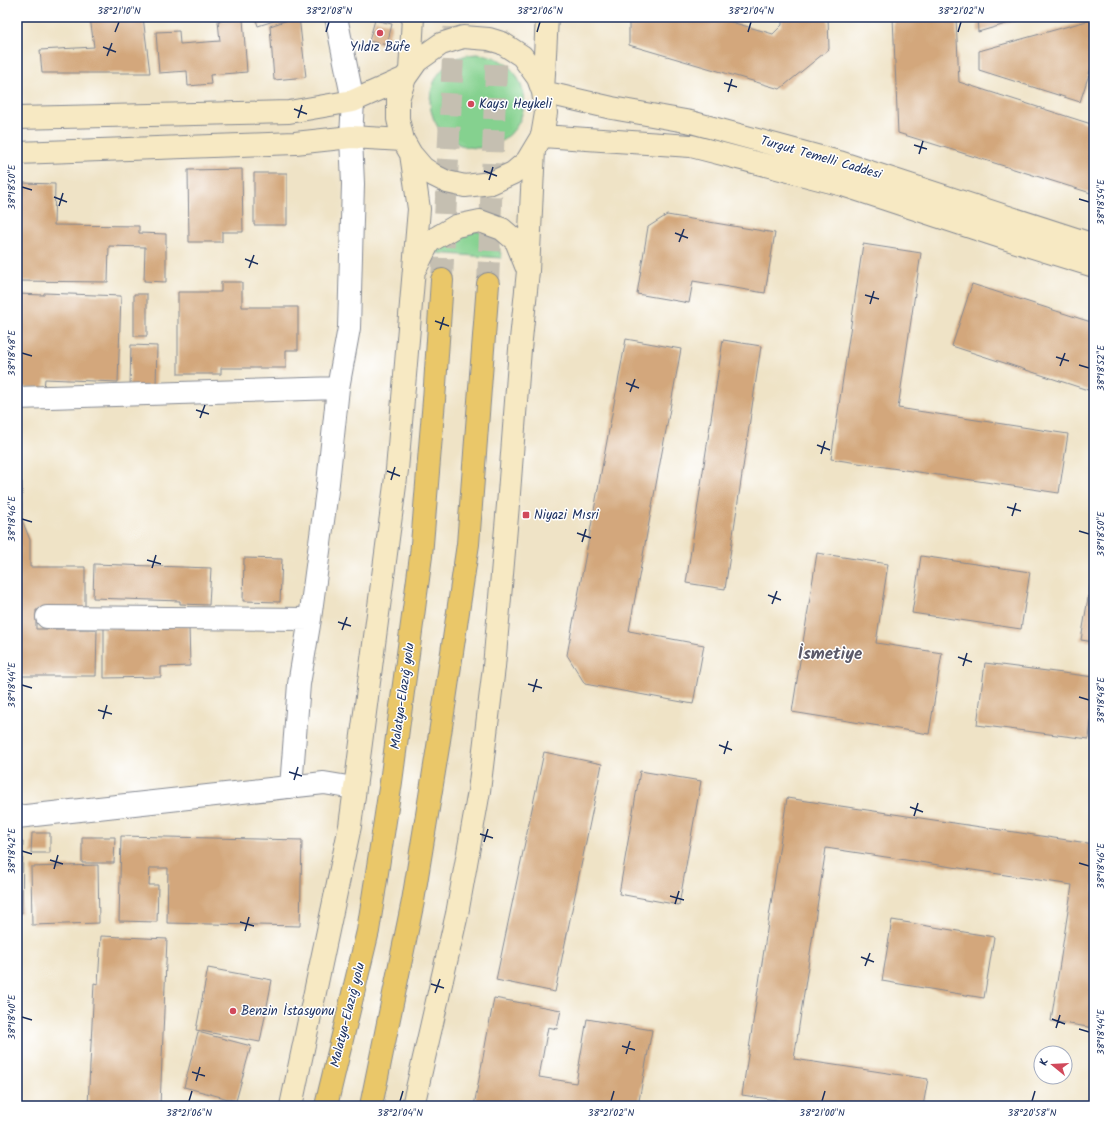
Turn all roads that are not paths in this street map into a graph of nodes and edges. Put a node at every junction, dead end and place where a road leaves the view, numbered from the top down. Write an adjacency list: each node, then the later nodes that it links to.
1 (336, 17): 6 (street)
2 (413, 17): 4 (main road)
3 (547, 17): 5 (main road)
4 (408, 74): 5 (main road); 6 (main road); 10 (main road)
5 (543, 92): 9 (main road); 12 (main road, Turgut Temelli Caddesi)
6 (353, 101): 7 (main road); 8 (street)
7 (17, 118)
8 (351, 137): 10 (main road); 11 (main road); 18 (street)
9 (538, 143): 10 (main road); 13 (main road, Turgut Temelli Caddesi); 14 (main road)
10 (407, 147): 15 (main road)
11 (17, 153)
12 (1094, 245)
13 (1094, 266)
14 (528, 271): 15 (main road); 28 (main road)
15 (414, 273): 23 (main road)
16 (442, 280): 26 (highway, Malatya-Elazığ yolu)
17 (488, 284): 27 (highway)
18 (338, 388): 19 (street); 21 (street)
19 (17, 398)
20 (47, 616): 21 (street)
21 (310, 619): 22 (street)
22 (291, 787): 23 (street); 24 (street)
23 (354, 788): 25 (main road)
24 (17, 817)
25 (291, 1106)
26 (326, 1106)
27 (371, 1106)
28 (413, 1106)

